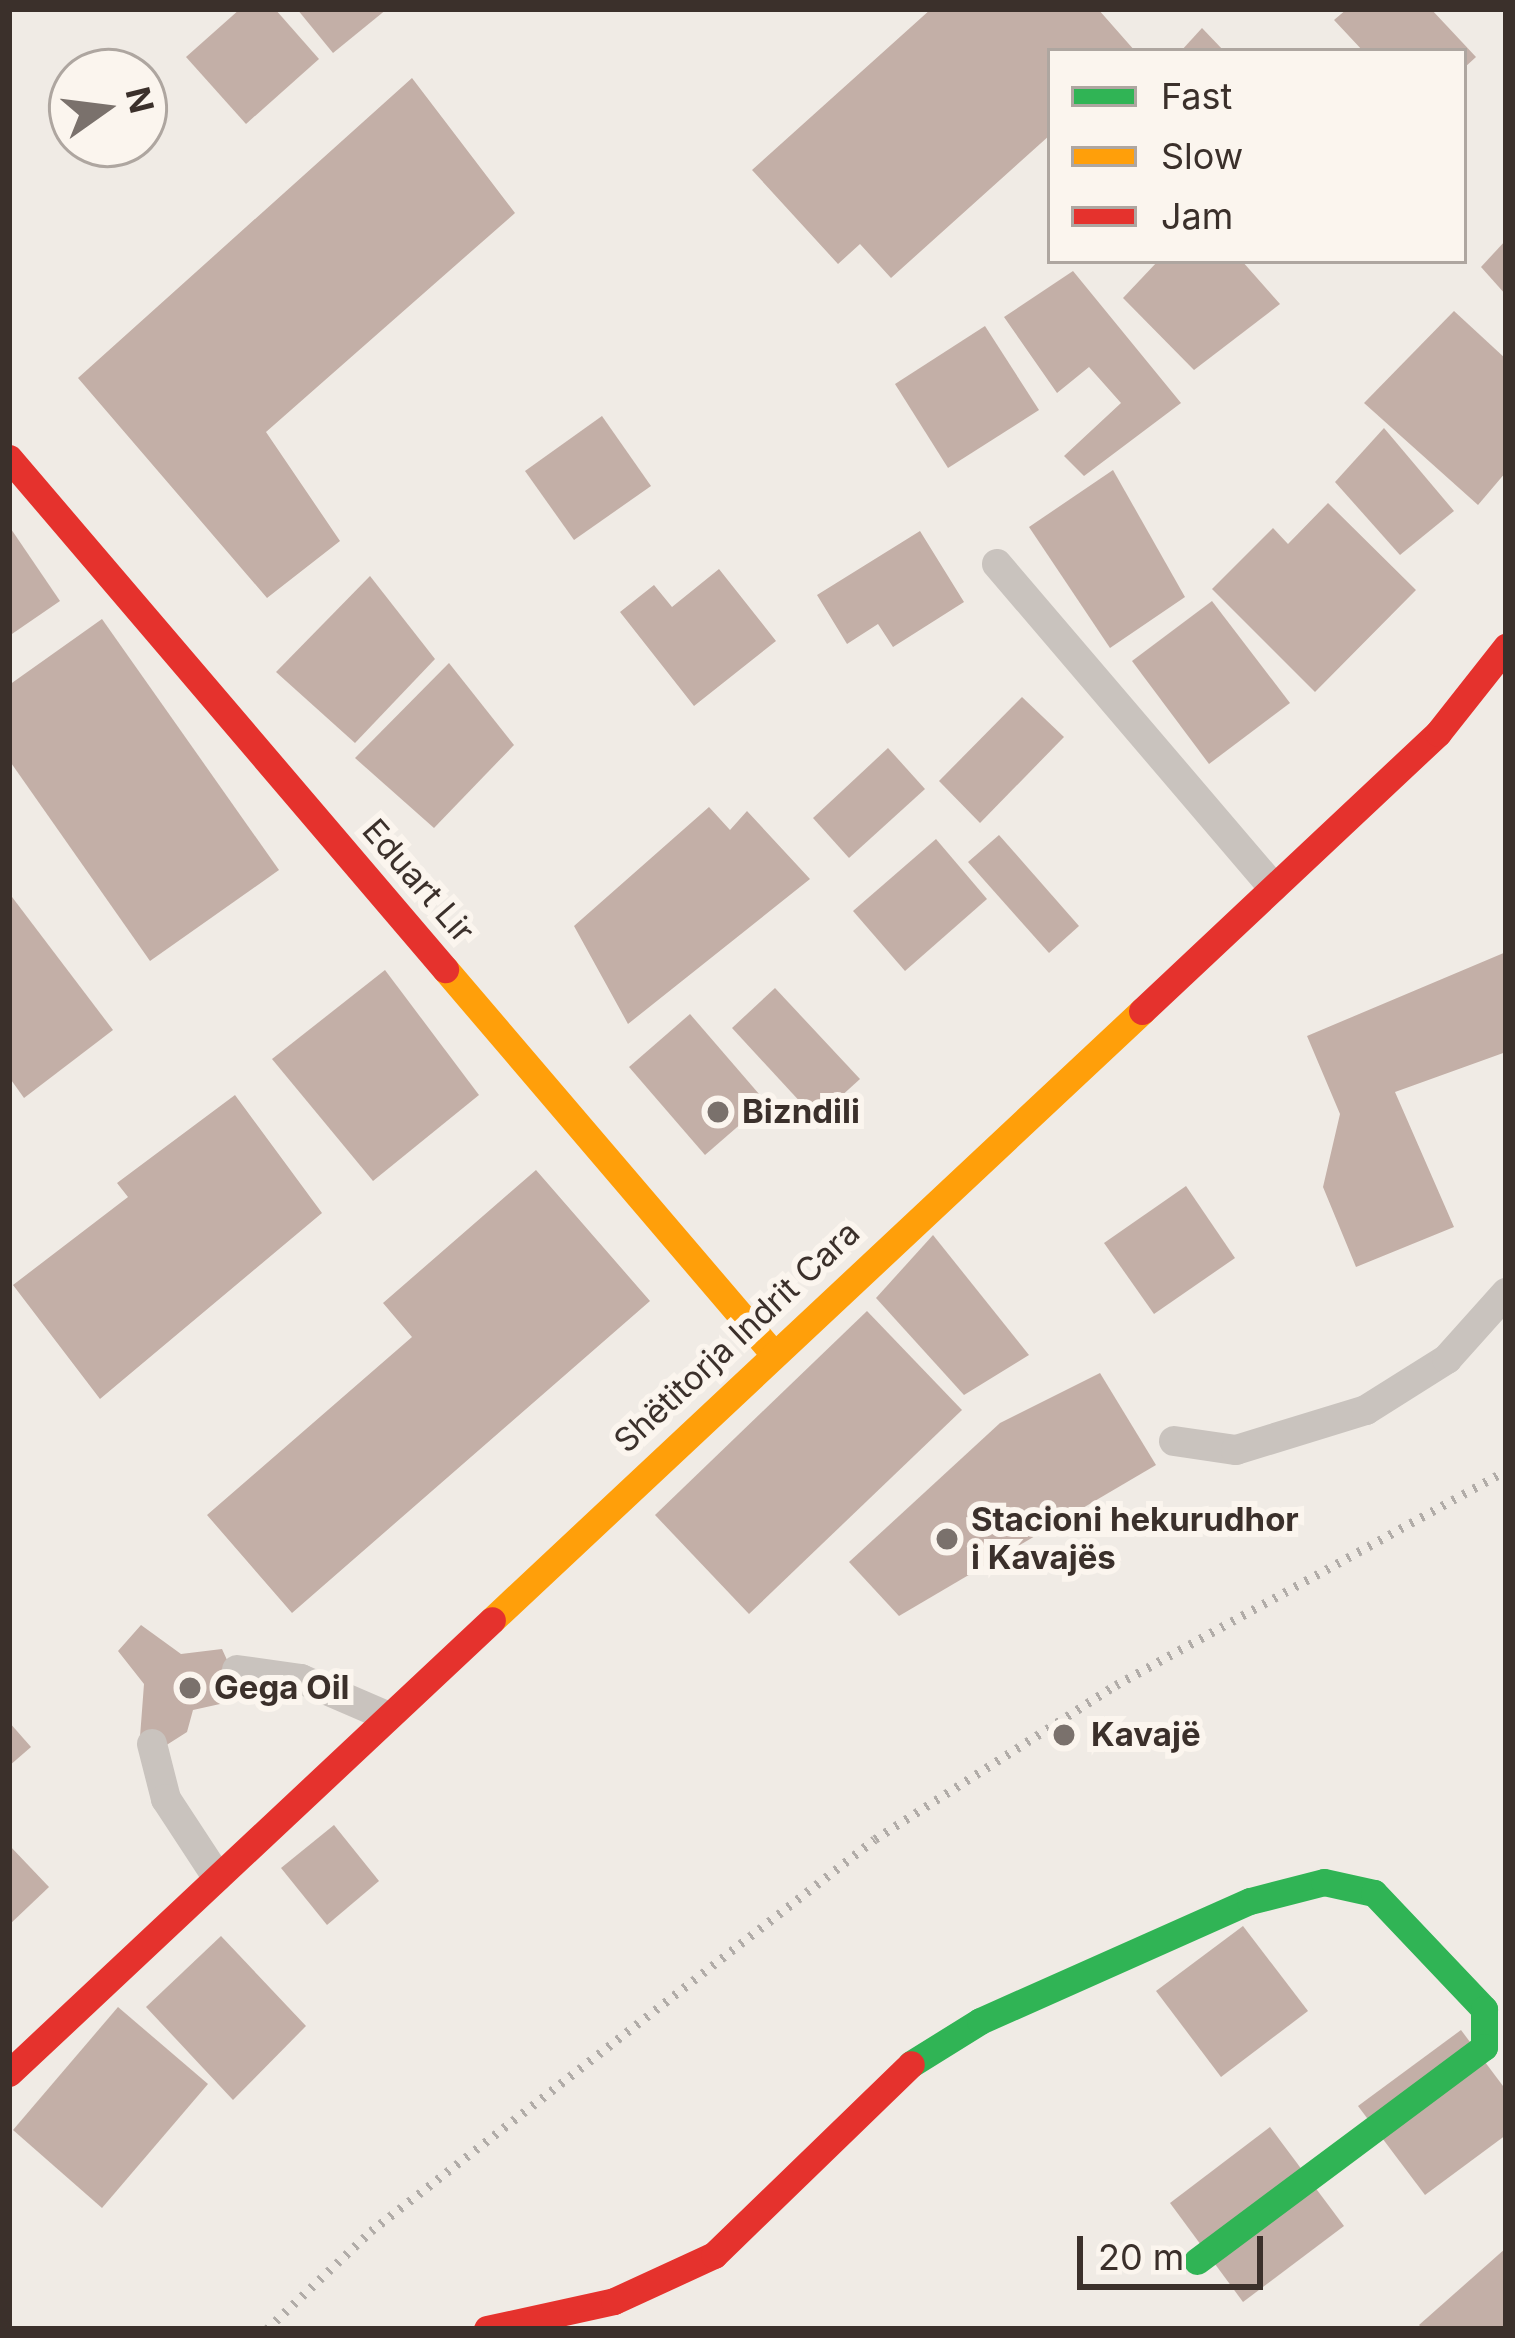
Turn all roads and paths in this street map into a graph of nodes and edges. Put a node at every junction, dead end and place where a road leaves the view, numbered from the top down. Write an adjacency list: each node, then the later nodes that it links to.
1 (9, 458): 6 (street, Eduart Lir)
2 (998, 564): 4 (lane)
3 (1506, 647): 4 (street, Shëtitorja Indrit Cara)
4 (1273, 887): 6 (street, Shëtitorja Indrit Cara)
5 (1506, 1293): 7 (lane)
6 (772, 1352): 9 (street, Shëtitorja Indrit Cara)
7 (1174, 1441)
8 (238, 1670): 9 (lane)
9 (387, 1716): 11 (street, Shëtitorja Indrit Cara)
10 (152, 1744): 11 (lane)
11 (217, 1877): 12 (street, Shëtitorja Indrit Cara)
12 (9, 2073)
13 (1197, 2261): 14 (street)
14 (487, 2329)

